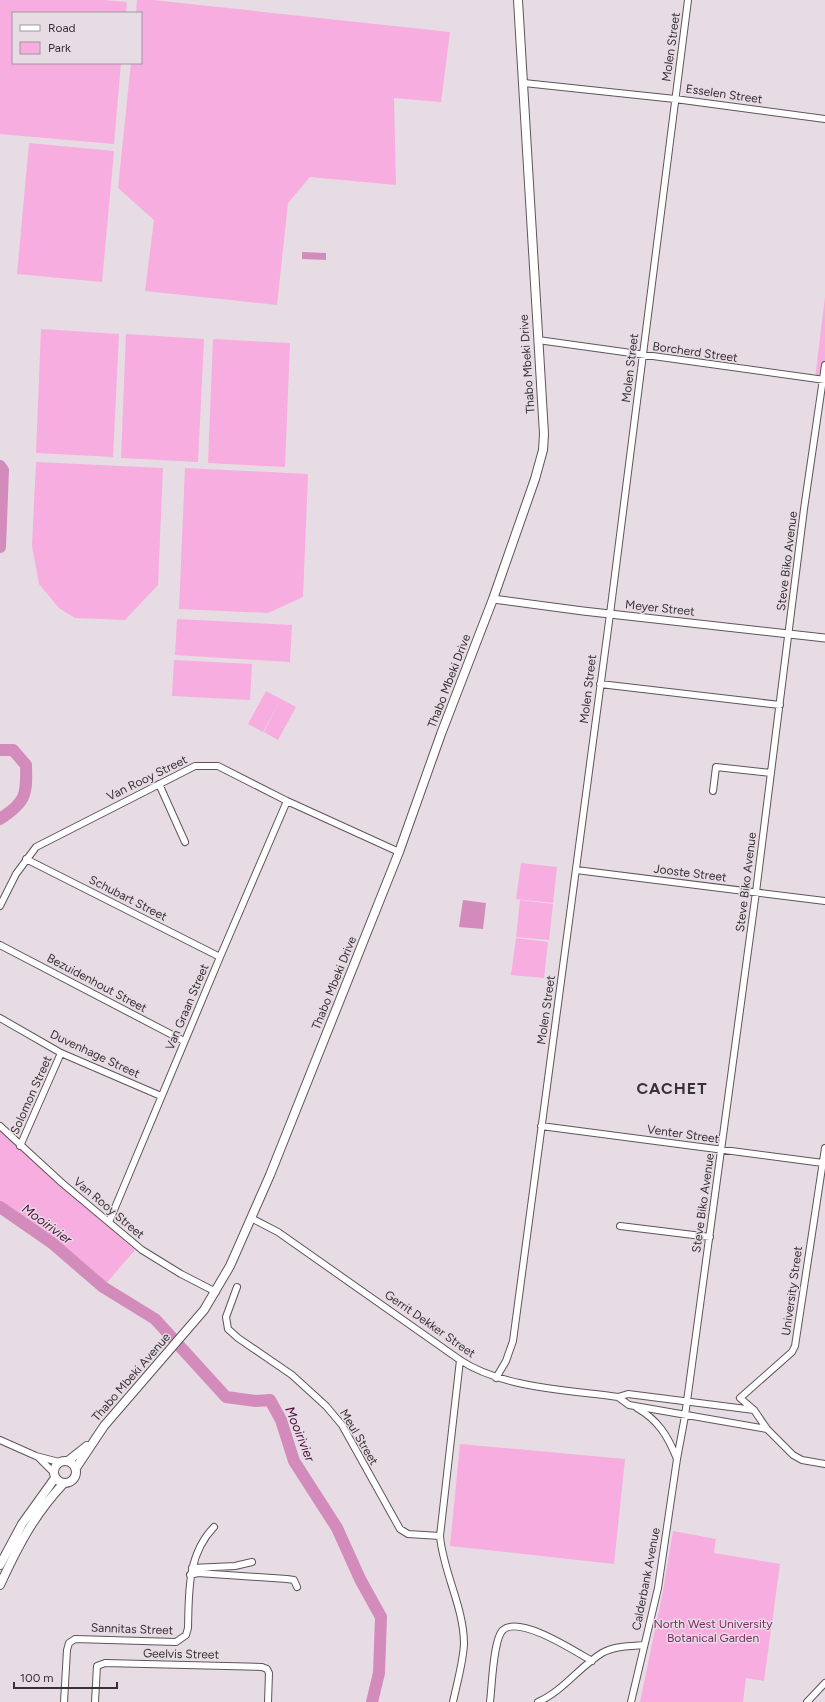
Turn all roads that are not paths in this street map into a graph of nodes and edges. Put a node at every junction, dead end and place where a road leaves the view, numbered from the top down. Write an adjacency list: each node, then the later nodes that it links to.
1 (518, 0): 3 (main road, Thabo Mbeki Drive)
2 (688, 0): 4 (street, Molen Street)
3 (524, 83): 4 (street, Esselen Street); 6 (main road, Thabo Mbeki Drive)
4 (675, 99): 5 (street, Esselen Street); 7 (street, Molen Street)
5 (825, 119)
6 (538, 340): 7 (street, Borcherd Street); 10 (main road, Thabo Mbeki Drive)
7 (642, 356): 9 (street, Borcherd Street); 11 (street, Molen Street)
8 (825, 365): 9 (street, Steve Biko Avenue)
9 (824, 380): 12 (street, Steve Biko Avenue)
10 (493, 599): 11 (street, Meyer Street); 21 (main road, Thabo Mbeki Drive)
11 (610, 614): 12 (street, Meyer Street); 14 (street, Molen Street)
12 (789, 633): 13 (street, Meyer Street); 15 (street, Steve Biko Avenue)
13 (825, 638)
14 (600, 684): 15 (street); 23 (street, Molen Street)
15 (780, 705): 16 (street, Steve Biko Avenue)
16 (771, 773): 18 (street); 24 (street, Steve Biko Avenue)
17 (159, 784): 19 (street, Van Rooy Street); 20 (street); 22 (street, Van Rooy Street)
18 (713, 791)
19 (288, 801): 21 (street, Van Rooy Street); 28 (street, Van Graan Street)
20 (185, 842)
21 (399, 852): 39 (main road, Thabo Mbeki Drive)
22 (26, 859): 26 (street, Van Rooy Street); 28 (street, Schubart Street)
23 (576, 870): 24 (street, Jooste Street); 34 (street, Molen Street)
24 (756, 892): 25 (street, Jooste Street); 37 (street, Steve Biko Avenue)
25 (825, 900)
26 (0, 906)
27 (0, 945): 30 (street, Bezuidenhout Street)
28 (220, 957): 30 (street, Van Graan Street)
29 (0, 1018): 31 (street, Duvenhage Street)
30 (184, 1041): 32 (street, Van Graan Street)
31 (61, 1053): 32 (street, Duvenhage Street); 35 (street, Solomon Street)
32 (161, 1096): 40 (street, Van Graan Street)
33 (0, 1126): 35 (street, Van Rooy Street)
34 (541, 1126): 37 (street, Venter Street); 47 (street, Molen Street)
35 (20, 1146): 40 (street, Van Rooy Street)
36 (825, 1148): 38 (street, University Street)
37 (722, 1150): 38 (street, Venter Street); 42 (street, Steve Biko Avenue)
38 (823, 1163): 51 (street, University Street)
39 (251, 1218): 44 (main road, Thabo Mbeki Drive); 46 (street, Gerrit Dekker Street)
40 (110, 1222): 44 (street, Van Rooy Street)
41 (620, 1226): 42 (street)
42 (710, 1237): 49 (street, Steve Biko Avenue)
43 (237, 1287): 65 (street, Meul Street)
44 (216, 1292): 45 (main road, Thabo Mbeki Drive)
45 (189, 1328): 55 (main road, Thabo Mbeki Avenue)
46 (460, 1360): 47 (street, Gerrit Dekker Street); 65 (street)
47 (496, 1378): 48 (street, Gerrit Dekker Street)
48 (618, 1397): 49 (street, Gerrit Dekker Street); 50 (street, Gerrit Dekker Street)
49 (687, 1402): 51 (street, Gerrit Dekker Street); 52 (street, Calderbank Avenue)
50 (630, 1405): 52 (street, Gerrit Dekker Street); 57 (street)
51 (754, 1410): 53 (street, University Street)
52 (686, 1416): 53 (street, Gerrit Dekker Street); 57 (street, Calderbank Avenue)
53 (767, 1429): 60 (street, University Street)
54 (0, 1440): 56 (street)
55 (92, 1442): 58 (main road, Thabo Mbeki Avenue); 61 (main road, Thabo Mbeki Avenue)
56 (36, 1456): 59 (street); 62 (street)
57 (677, 1459): 72 (street, Calderbank Avenue)
58 (68, 1461): 59 (main road); 61 (main road)
59 (59, 1462): 62 (main road)
60 (825, 1464)
61 (76, 1468): 63 (main road)
62 (54, 1475): 63 (main road); 67 (main road)
63 (63, 1484): 70 (main road)
64 (214, 1527): 68 (street, Sannitas Street)
65 (440, 1536): 78 (street)
66 (252, 1562): 68 (street)
67 (0, 1565)
68 (192, 1568): 69 (street, Sannitas Street)
69 (190, 1575): 71 (street); 75 (street, Sannitas Street)
70 (0, 1585)
71 (297, 1587)
72 (644, 1645): 73 (street); 81 (street, Calderbank Avenue)
73 (592, 1661): 79 (street); 80 (street)
74 (825, 1683): 82 (street)
75 (64, 1702)
76 (95, 1702): 77 (street, Geelvis Street)
77 (268, 1702)
78 (454, 1702)
79 (490, 1702)
80 (538, 1702)
81 (631, 1702)
82 (807, 1702)

